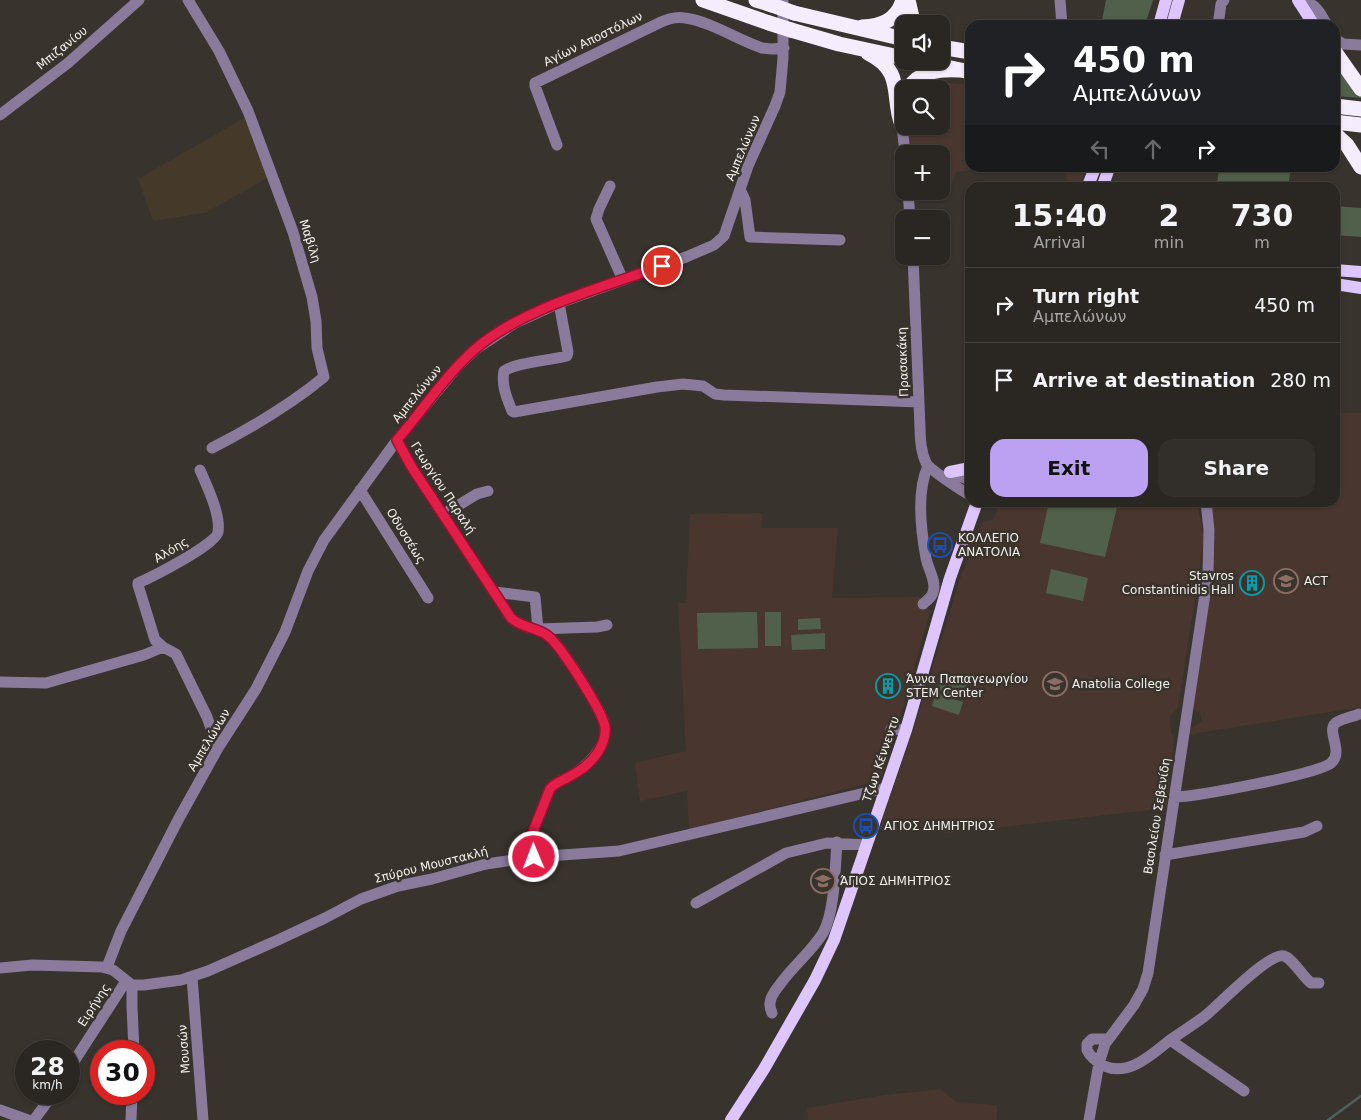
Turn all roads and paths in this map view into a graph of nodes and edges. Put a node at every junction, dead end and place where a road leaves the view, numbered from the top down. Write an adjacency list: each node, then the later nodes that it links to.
1 (139, 0): 38 (street, Μπιζανίου)
2 (188, 0): 56 (street, Μαβίλη)
3 (703, 0): 27 (highway, bridge)
4 (756, 0): 12 (highway)
5 (903, 0): 20 (highway)
6 (908, 0): 13 (highway)
7 (1060, 0): 14 (street)
8 (1166, 0): 15 (main road)
9 (1179, 0): 16 (main road)
10 (1224, 0): 17 (street)
11 (1298, 1): 18 (main road); 19 (street)
12 (777, 2): 20 (highway, bridge); 25 (street, Αμπελώνων)
13 (912, 15)
14 (1062, 20)
15 (1160, 20)
16 (1173, 20)
17 (1219, 20)
18 (1311, 20)
19 (1323, 20)
20 (845, 26): 21 (highway)
21 (895, 37)
22 (1340, 43): 24 (street)
23 (950, 45): 28 (highway)
24 (1361, 45)
25 (784, 48): 42 (street, Αγίων Αποστόλων); 45 (street, Αμπελώνων)
26 (950, 48): 28 (highway)
27 (860, 49): 29 (highway); 34 (highway)
28 (965, 51)
29 (895, 56)
30 (1340, 59): 35 (highway)
31 (950, 68): 32 (highway)
32 (965, 71): 33 (highway)
33 (915, 80)
34 (895, 84)
35 (1361, 89)
36 (1340, 106): 37 (highway)
37 (1361, 108)
38 (0, 115)
39 (1340, 123): 40 (highway)
40 (1361, 125)
41 (1340, 138): 43 (highway)
42 (558, 145)
43 (1361, 168)
44 (610, 186): 50 (street)
45 (740, 190): 46 (street); 50 (street, Αμπελώνων)
46 (840, 240)
47 (913, 265): 54 (street, Πρασακάκη)
48 (1340, 270): 49 (main road)
49 (1361, 272)
50 (623, 280): 53 (street, Αμπελώνων)
51 (1340, 285): 52 (main road)
52 (1361, 288)
53 (559, 303): 54 (street); 55 (street, Αμπελώνων)
54 (919, 402): 57 (street, Πρασακάκη)
55 (397, 440): 62 (street, Αμπελώνων); 67 (street, Γεωργίου Παραλή)
56 (212, 448)
57 (932, 468): 60 (street); 64 (street); 70 (street, Πρασακάκη)
58 (965, 469): 60 (main road)
59 (200, 470): 72 (street, Αλόης)
60 (950, 472): 61 (street)
61 (965, 478)
62 (360, 490): 69 (street, Οδυσσέως); 77 (street, Αμπελώνων)
63 (488, 491): 67 (street)
64 (965, 492)
65 (975, 507): 76 (main road, Τζων Κέννεντυ)
66 (1207, 507): 79 (street, Βασιλείου Σεβενίδη)
67 (444, 514): 68 (street, Γεωργίου Παραλή)
68 (495, 592): 71 (street); 84 (street, Γεωργίου Παραλή)
69 (428, 598)
70 (923, 604)
71 (607, 625)
72 (163, 647): 73 (street); 77 (street, Αλόης)
73 (0, 682)
74 (1359, 714): 79 (street)
75 (891, 729): 76 (street)
76 (906, 730): 78 (main road, Τζων Κέννεντυ)
77 (218, 748): 87 (street, Αμπελώνων)
78 (886, 788): 82 (main road, Τζων Κέννεντυ); 84 (street, Σπύρου Μουστακλή)
79 (1174, 797): 83 (street, Βασιλείου Σεβενίδη)
80 (1317, 826): 83 (street)
81 (837, 842): 82 (street); 85 (street); 91 (street)
82 (867, 845): 105 (main road, Τζων Κέννεντυ)
83 (1165, 855): 92 (street, Βασιλείου Σεβενίδη)
84 (534, 857): 88 (street, Σπύρου Μουστακλή)
85 (696, 903)
86 (0, 968): 87 (street)
87 (107, 968): 89 (street)
88 (192, 977): 89 (street, Σπύρου Μουστακλή); 104 (street, Μουσών)
89 (129, 983): 93 (street); 95 (street, Ειρήνης)
90 (1319, 983): 94 (street)
91 (772, 1013)
92 (1108, 1039): 96 (street, Βασιλείου Σεβενίδη); 96 (street)
93 (134, 1040)
94 (1170, 1040): 96 (street); 97 (street)
95 (80, 1053)
96 (1099, 1063): 106 (street, Βασιλείου Σεβενίδη)
97 (1244, 1091)
98 (45, 1105): 102 (street)
99 (132, 1105): 103 (street)
100 (0, 1110): 101 (street)
101 (28, 1120)
102 (34, 1120)
103 (131, 1120)
104 (202, 1120)
105 (731, 1120)
106 (1089, 1120)

